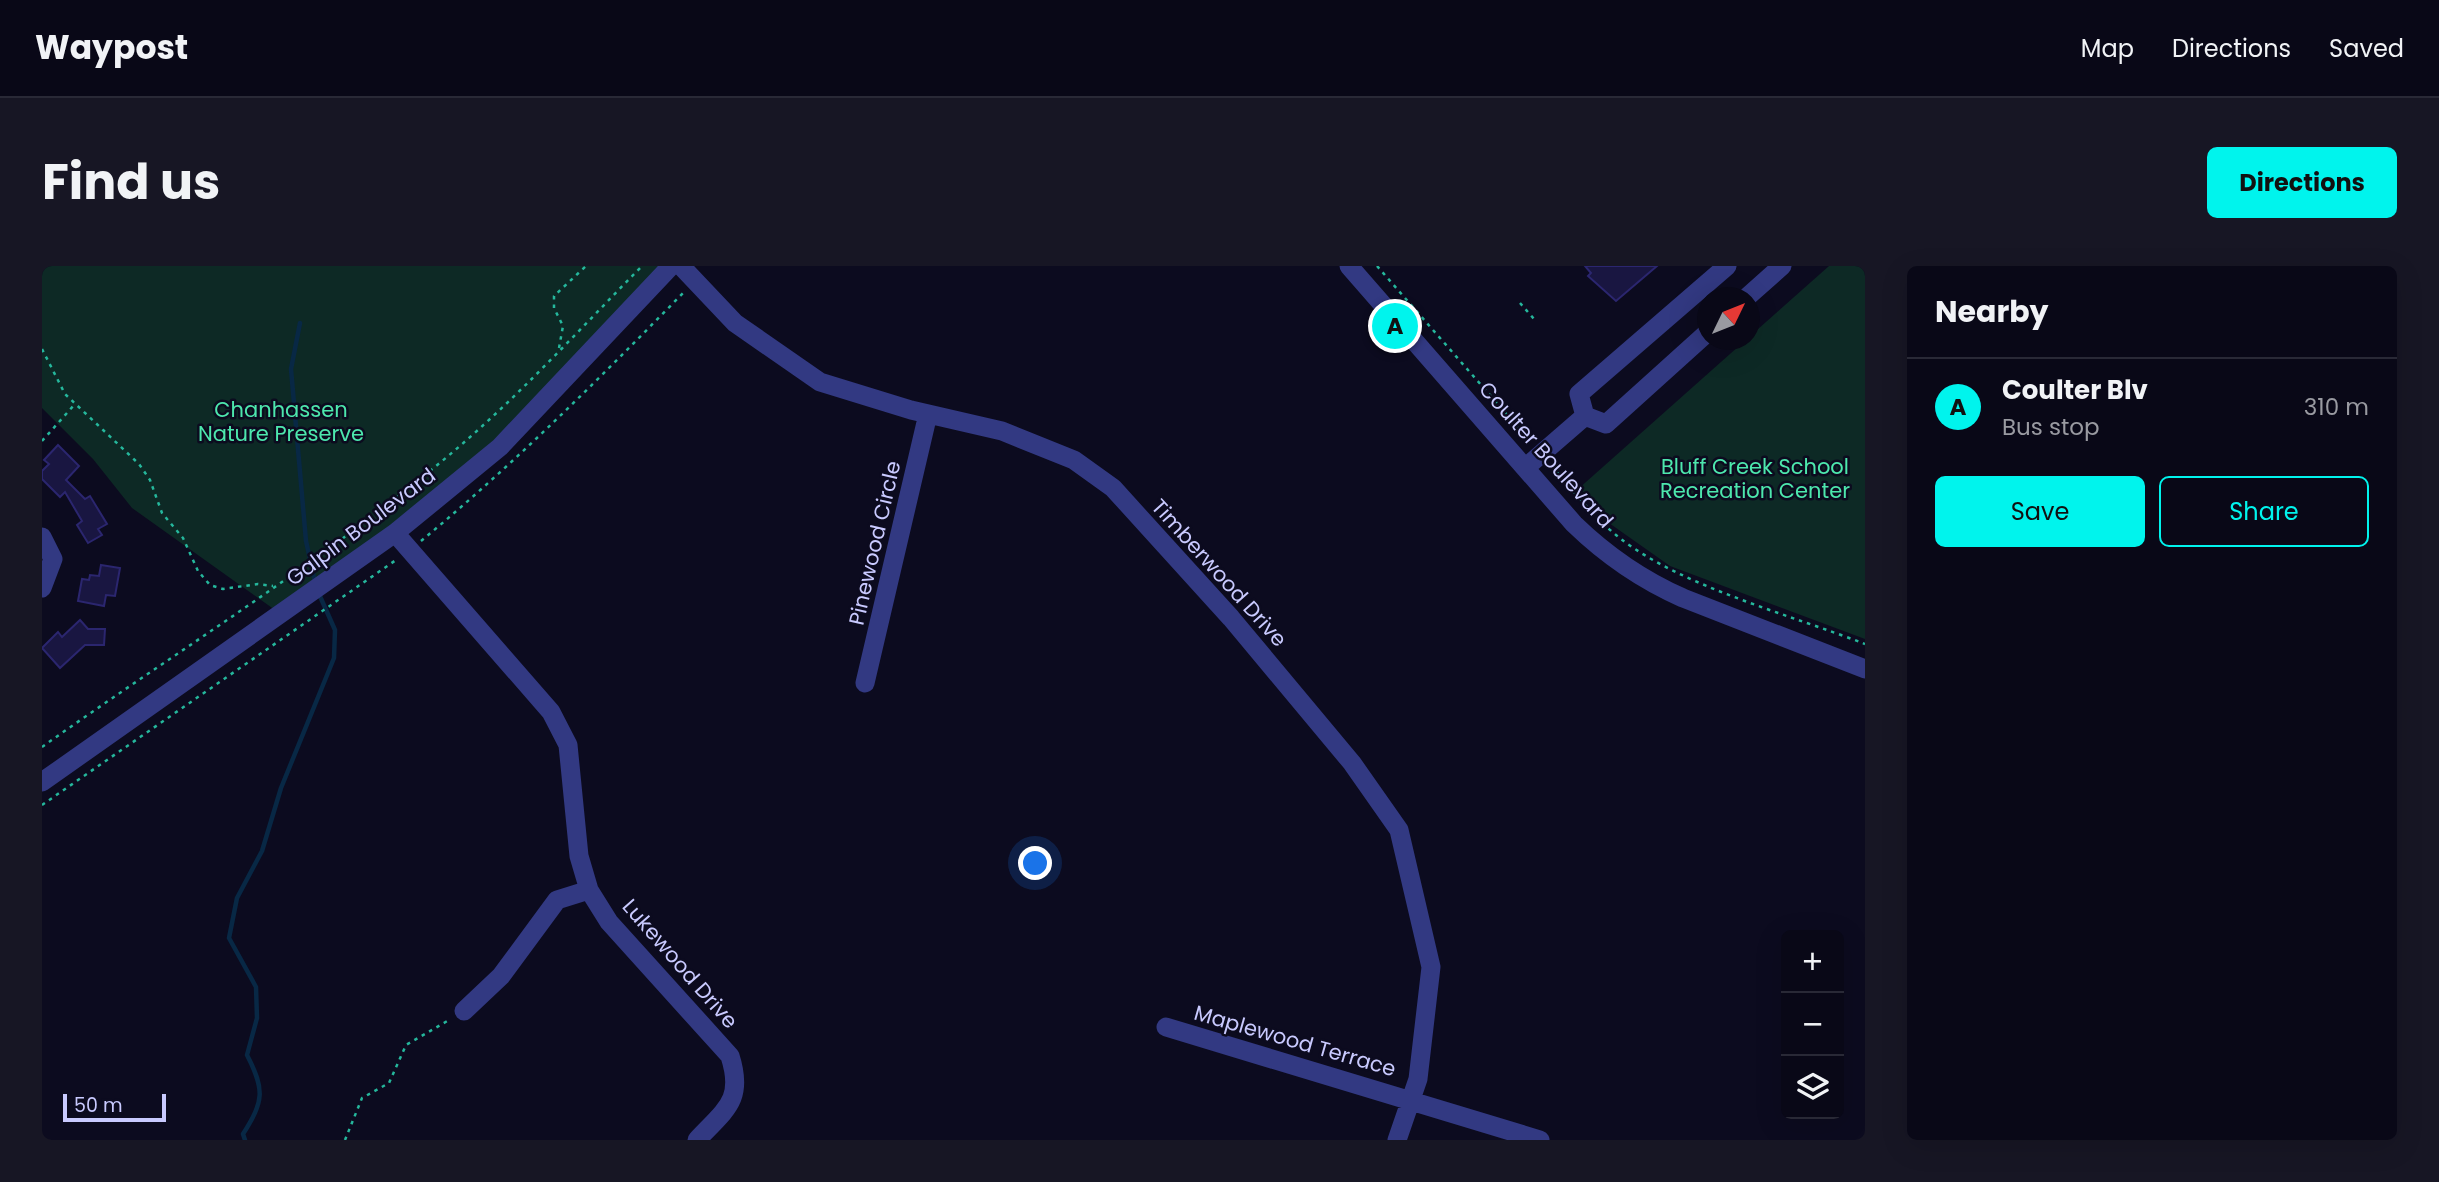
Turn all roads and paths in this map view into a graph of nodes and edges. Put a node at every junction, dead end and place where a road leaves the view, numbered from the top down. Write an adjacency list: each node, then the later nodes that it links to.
1 (586, 266): 14 (path)
2 (642, 266): 14 (path)
3 (671, 266): 21 (street, Galpin Boulevard)
4 (681, 266): 16 (street, Timberwood Drive)
5 (1349, 266): 20 (street, Coulter Boulevard)
6 (1377, 266): 19 (path)
7 (1727, 266): 17 (street)
8 (1782, 266): 9 (street)
9 (1758, 287)
10 (1520, 303): 11 (path)
11 (1534, 319)
12 (1697, 341): 17 (street)
13 (42, 349): 15 (path)
14 (559, 349): 23 (path)
15 (75, 404): 18 (path); 23 (path)
16 (928, 414): 27 (street, Pinewood Circle); 33 (street, Timberwood Drive)
17 (1585, 416): 19 (street)
18 (42, 440)
19 (1541, 454): 20 (street); 25 (path)
20 (1525, 468): 26 (street, Coulter Boulevard)
21 (396, 533): 29 (street, Galpin Boulevard); 30 (street, Lukewood Drive)
22 (42, 537): 24 (street)
23 (274, 586): 28 (path)
24 (42, 588)
25 (1865, 644)
26 (1865, 669)
27 (866, 683)
28 (42, 747)
29 (42, 782)
30 (589, 890): 31 (street); 35 (street, Lukewood Drive)
31 (464, 1011): 34 (path)
32 (1166, 1027): 33 (street, Maplewood Terrace)
33 (1411, 1099): 36 (street, Timberwood Drive); 37 (street, Maplewood Terrace)
34 (345, 1140)
35 (697, 1140)
36 (1397, 1140)
37 (1540, 1140)

